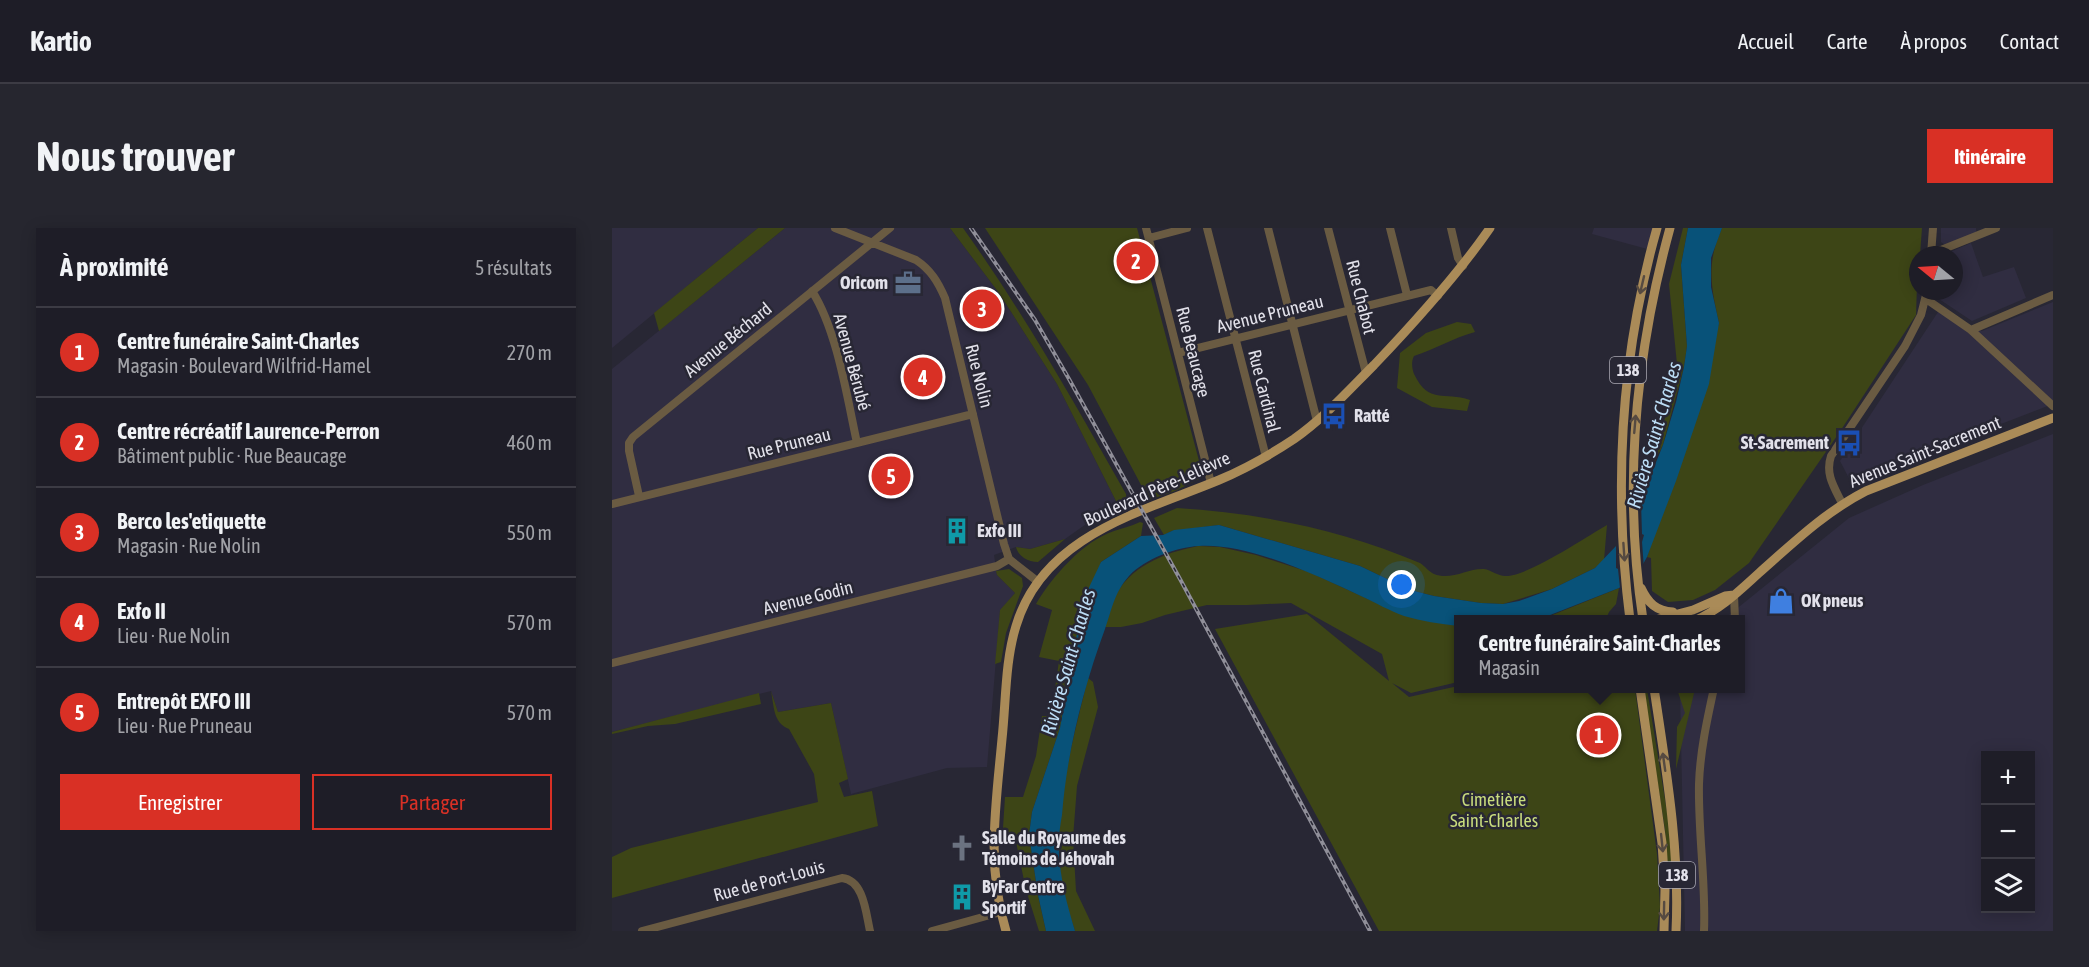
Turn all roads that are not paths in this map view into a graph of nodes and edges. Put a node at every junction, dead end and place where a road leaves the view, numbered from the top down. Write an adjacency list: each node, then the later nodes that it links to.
1 (835, 228): 16 (street, Rue Nolin)
2 (890, 228): 16 (street, Avenue Béchard)
3 (1146, 228): 15 (street, Rue Beaucage)
4 (1187, 228): 15 (street)
5 (1207, 228): 29 (street, Rue Cardinal)
6 (1268, 228): 27 (street)
7 (1328, 228): 26 (street, Rue Chabot)
8 (1390, 228): 21 (street)
9 (1451, 228): 19 (street)
10 (1490, 228): 19 (main road, Boulevard Père-Lelièvre)
11 (1657, 228): 47 (main road, 138, one-way to 47)
12 (1671, 228): 43 (main road, 138, one-way to 12)
13 (1933, 228): 17 (street)
14 (1996, 228): 18 (street)
15 (1149, 238): 30 (street, Rue Beaucage)
16 (872, 242): 20 (street, Avenue Béchard); 33 (street, Rue Nolin)
17 (1932, 246)
18 (1951, 246)
19 (1463, 266): 23 (main road, Boulevard Père-Lelièvre)
20 (812, 291): 36 (street, Avenue Bérubé); 39 (street, Avenue Béchard)
21 (1407, 295): 23 (street, Avenue Pruneau); 26 (street, Avenue Pruneau)
22 (2053, 295): 28 (street)
23 (1438, 296): 31 (main road, Boulevard Père-Lelièvre)
24 (1925, 300): 40 (street)
25 (1933, 300): 28 (street)
26 (1349, 310): 27 (street, Avenue Pruneau); 31 (street, Rue Chabot)
27 (1292, 324): 29 (street, Avenue Pruneau); 35 (street)
28 (1971, 330): 32 (street)
29 (1235, 339): 30 (street, Avenue Pruneau); 37 (street, Rue Cardinal)
30 (1178, 353): 38 (street, Rue Beaucage)
31 (1366, 373): 35 (main road, Boulevard Père-Lelièvre)
32 (2053, 406)
33 (973, 414): 36 (street, Rue Pruneau); 42 (street, Rue Nolin)
34 (2053, 418): 40 (main road, Avenue Saint-Sacrement)
35 (1317, 421): 37 (main road, Boulevard Père-Lelièvre)
36 (857, 443): 39 (street, Rue Pruneau)
37 (1266, 457): 38 (main road, Boulevard Père-Lelièvre)
38 (1210, 483): 44 (main road, Boulevard Père-Lelièvre)
39 (639, 496): 41 (street, Rue Pruneau)
40 (1842, 503): 45 (main road, Avenue Saint-Sacrement)
41 (612, 504)
42 (1009, 559): 44 (street); 52 (street, Avenue Godin)
43 (1637, 579): 46 (main road); 48 (main road, 138)
44 (1037, 581): 56 (main road, Boulevard Père-Lelièvre)
45 (1734, 595): 46 (main road, Avenue Saint-Sacrement); 50 (main road, Avenue Saint-Sacrement); 51 (street)
46 (1688, 611): 49 (main road, Avenue Saint-Sacrement)
47 (1630, 615)
48 (1642, 615)
49 (1673, 615)
50 (1705, 615)
51 (1735, 615)
52 (612, 663)
53 (1641, 693): 62 (main road, 138, one-way to 62)
54 (1654, 693): 63 (main road, 138, one-way to 54)
55 (1713, 693): 64 (street)
56 (1001, 912): 60 (street); 61 (main road, Boulevard Père-Lelièvre)
57 (657, 929): 58 (street, Rue de Port-Louis); 59 (street, Rue de Port-Louis)
58 (642, 931)
59 (870, 931)
60 (932, 931)
61 (1006, 931)
62 (1664, 931)
63 (1676, 931)
64 (1704, 931)

